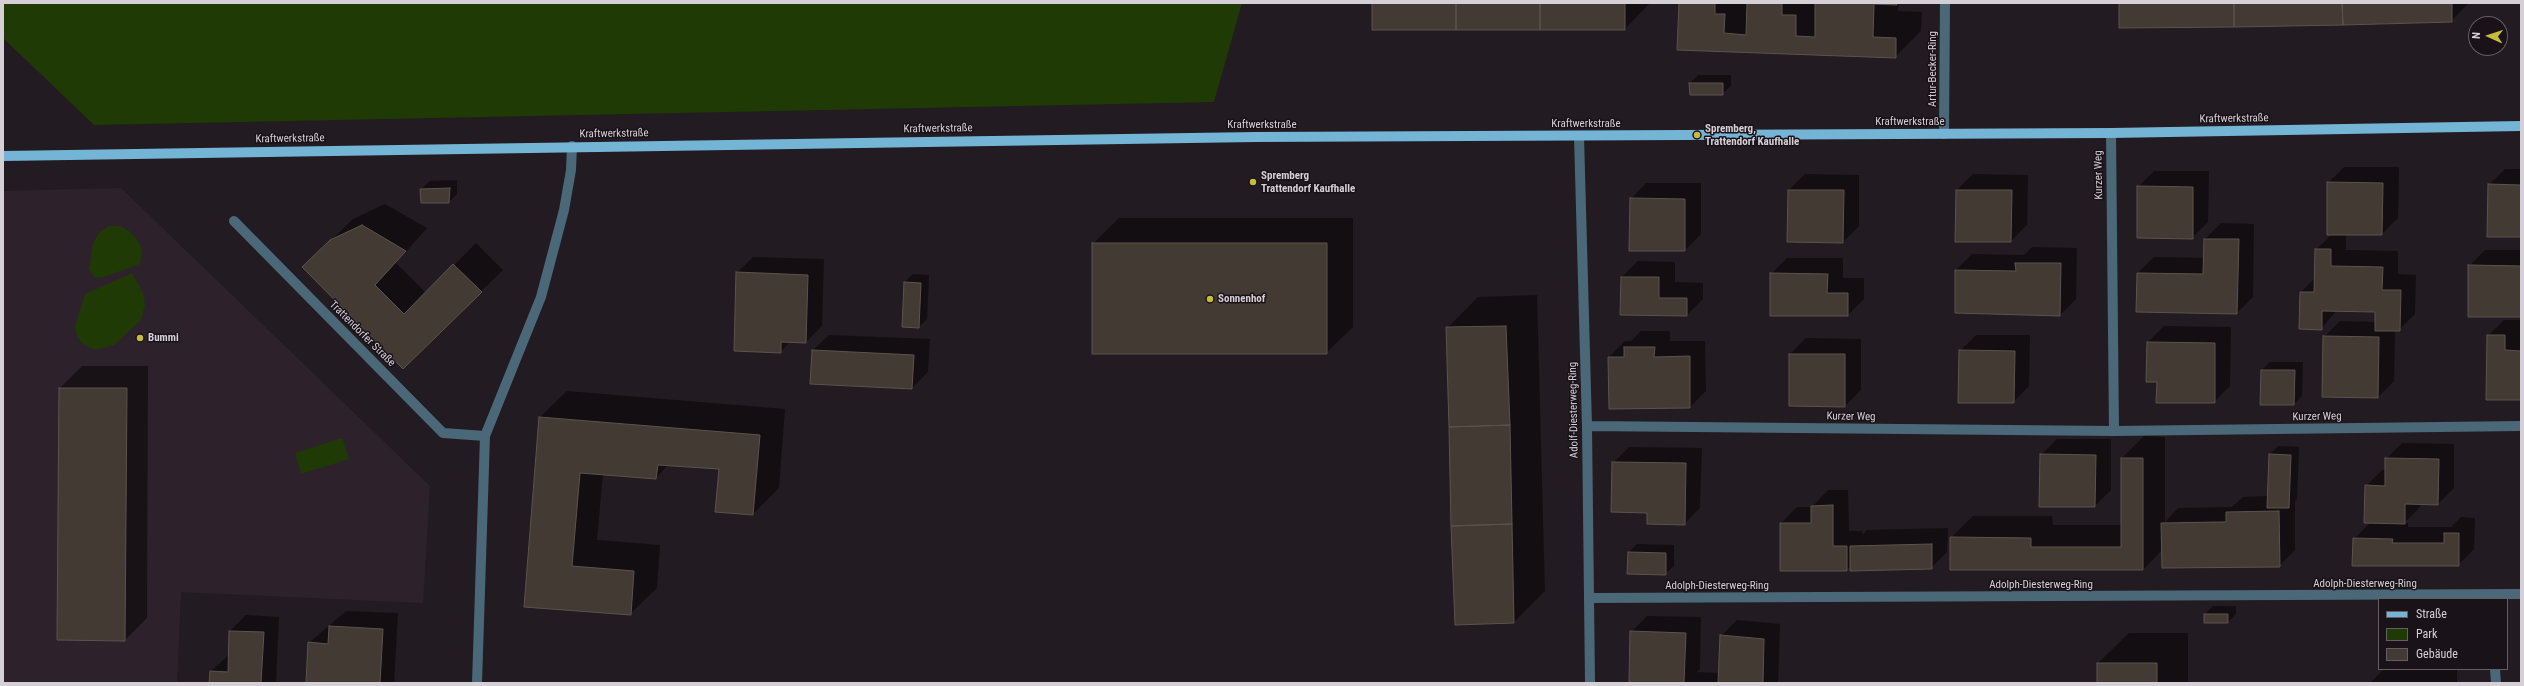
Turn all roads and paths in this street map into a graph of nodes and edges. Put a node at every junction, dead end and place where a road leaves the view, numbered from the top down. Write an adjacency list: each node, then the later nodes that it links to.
1 (1945, 3): 4 (street, Artur-Becker-Ring)
2 (2521, 126): 3 (main road, Kraftwerkstraße)
3 (2110, 133): 4 (main road, Kraftwerkstraße); 11 (street, Kurzer Weg)
4 (1944, 134): 5 (main road, Kraftwerkstraße)
5 (1579, 136): 6 (main road, Kraftwerkstraße); 9 (street, Adolf-Diesterweg-Ring)
6 (572, 146): 7 (main road, Kraftwerkstraße); 12 (street)
7 (3, 156)
8 (234, 221): 12 (street, Trattendorfer Straße)
9 (1587, 426): 11 (street, Kurzer Weg); 15 (street, Adolf-Diesterweg-Ring)
10 (2521, 426): 11 (street, Kurzer Weg)
11 (2114, 431)
12 (485, 436): 17 (street)
13 (2521, 594): 14 (street, Adolph-Diesterweg-Ring)
14 (2494, 597): 15 (street, Adolph-Diesterweg-Ring)
15 (1589, 598): 18 (street, Adolf-Diesterweg-Ring)
16 (2495, 670): 19 (street)
17 (477, 683)
18 (1590, 683)
19 (2496, 683)

